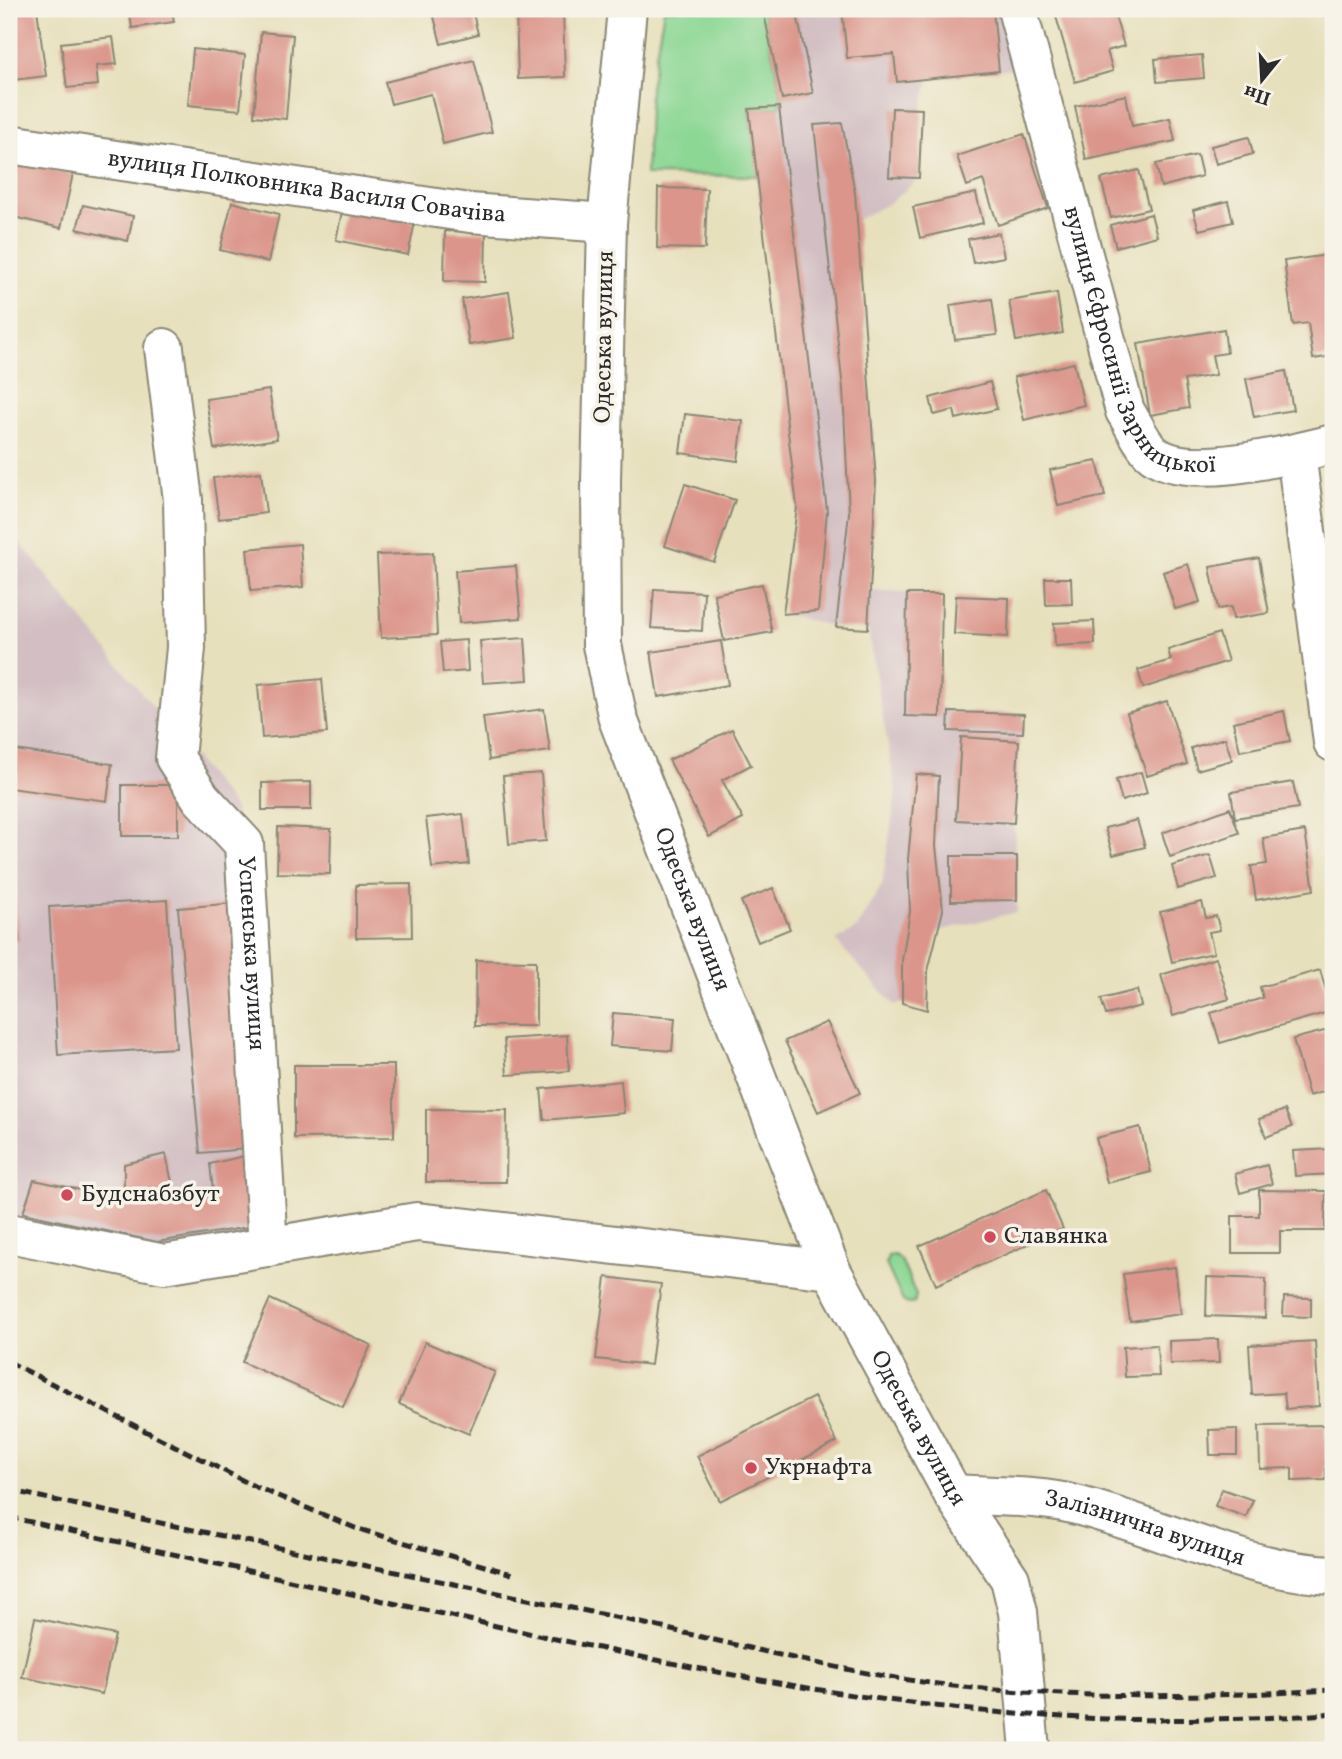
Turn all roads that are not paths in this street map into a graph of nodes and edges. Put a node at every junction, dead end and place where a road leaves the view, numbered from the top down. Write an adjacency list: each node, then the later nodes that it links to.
1 (627, 9): 4 (street, Одеська вулиця)
2 (1017, 9): 7 (street, вулиця Єфросинії Зарницької)
3 (9, 144): 4 (street, вулиця Полковника Василя Совачіва)
4 (607, 223): 11 (street, Одеська вулиця)
5 (163, 348): 10 (street, Успенська вулиця)
6 (1333, 444): 7 (street, вулиця Єфросинії Зарницької)
7 (1296, 453): 8 (street)
8 (1333, 742)
9 (9, 1233): 10 (street)
10 (268, 1247): 11 (street)
11 (831, 1270): 12 (street, Одеська вулиця)
12 (953, 1494): 13 (street, Залізнична вулиця); 14 (street, Одеська вулиця)
13 (1333, 1575)
14 (1031, 1750)

